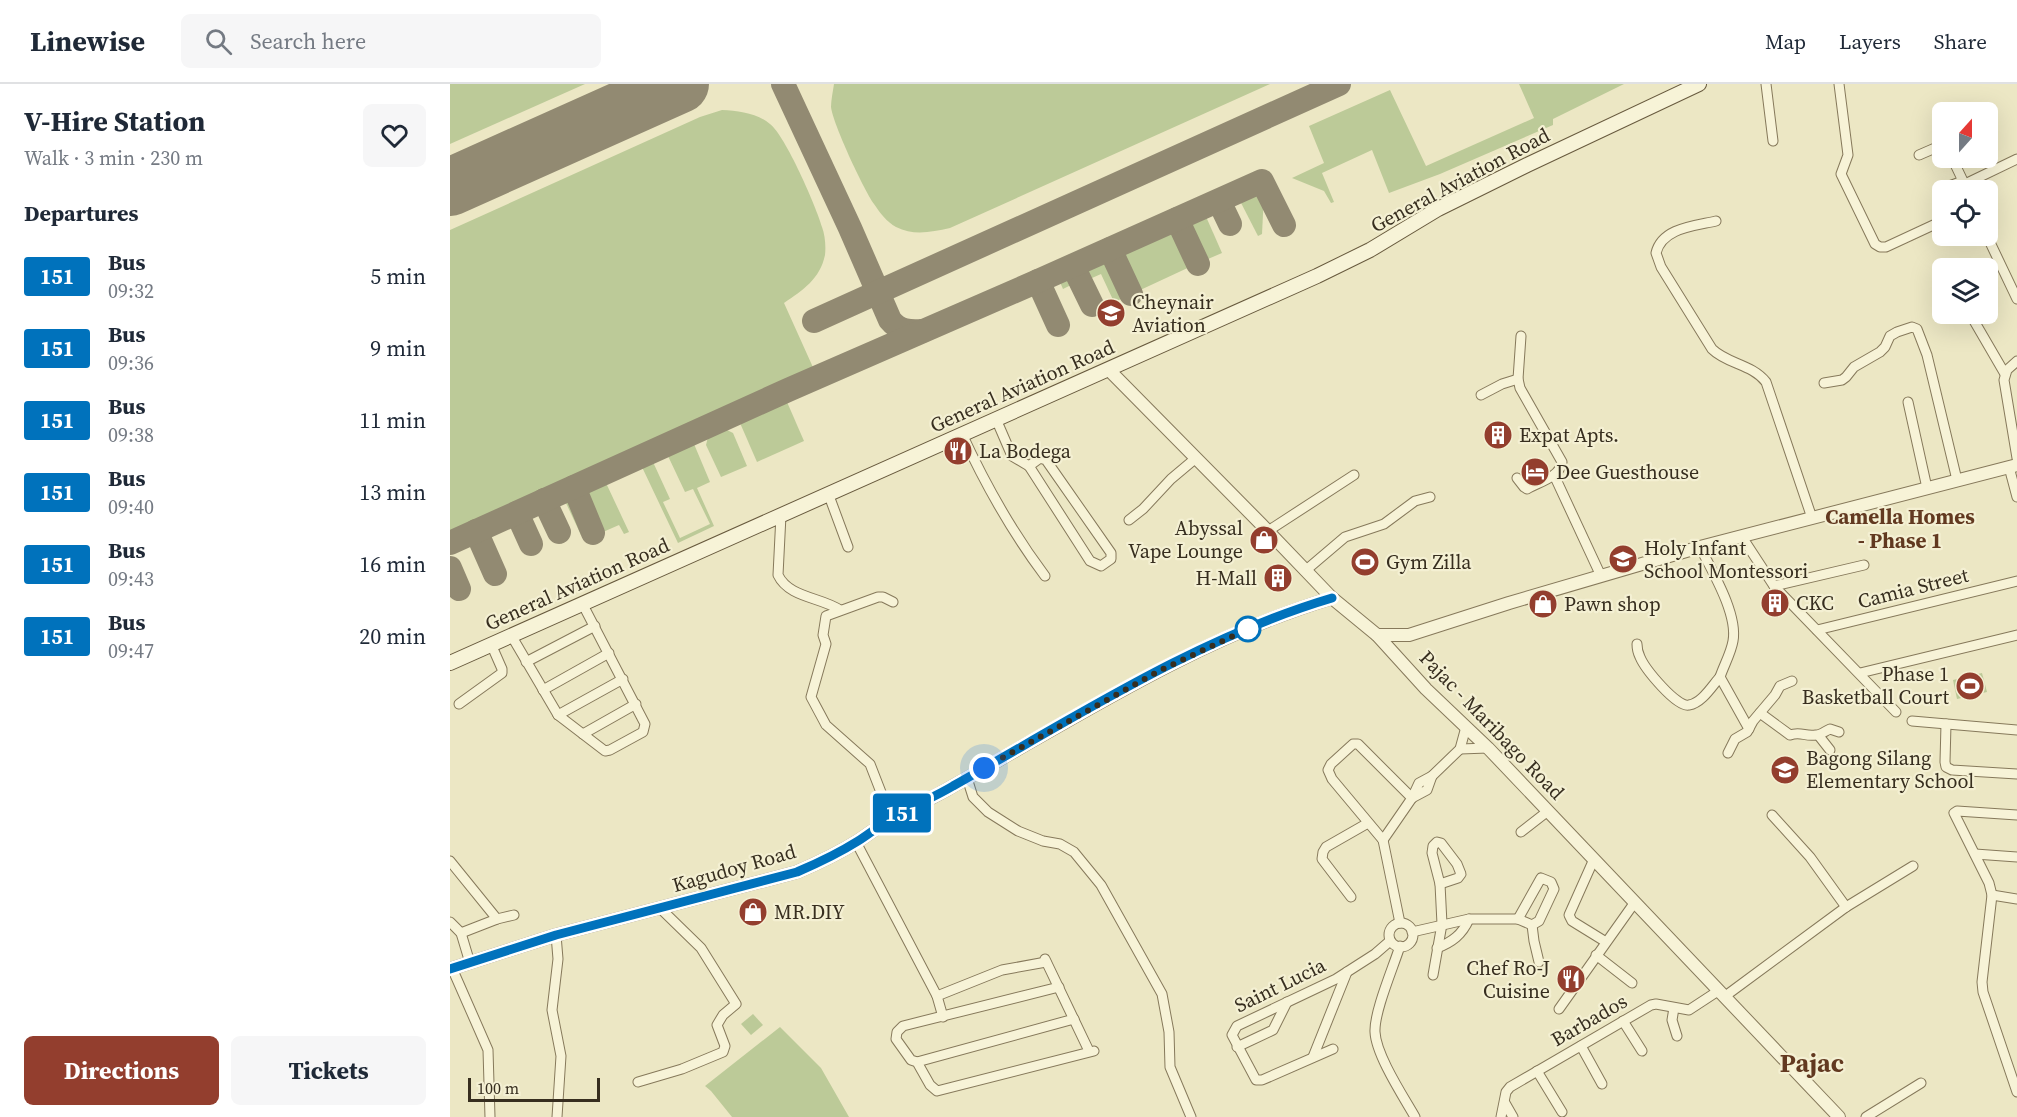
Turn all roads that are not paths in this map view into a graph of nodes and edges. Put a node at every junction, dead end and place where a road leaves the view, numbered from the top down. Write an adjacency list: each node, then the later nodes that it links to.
1 (1699, 84): 16 (main road, General Aviation Road)
2 (1766, 84): 4 (street)
3 (1839, 84): 10 (street)
4 (1773, 141)
5 (1932, 149): 6 (street)
6 (1919, 155)
7 (2017, 159): 8 (street)
8 (1975, 180)
9 (1716, 221): 38 (street)
10 (1932, 225)
11 (1993, 246): 12 (street)
12 (2017, 299)
13 (1976, 324): 17 (street)
14 (1521, 336): 18 (street)
15 (2017, 362): 17 (street)
16 (1108, 369): 22 (main road, General Aviation Road); 24 (street, Pajac - Maribago Road)
17 (2005, 374): 25 (street)
18 (1518, 379): 20 (street); 28 (street)
19 (1824, 383): 30 (street)
20 (1481, 395)
21 (1908, 402): 31 (street)
22 (996, 419): 23 (main road, General Aviation Road); 26 (street)
23 (962, 434): 32 (main road, General Aviation Road); 46 (street)
24 (1196, 458): 39 (street); 40 (street, Pajac - Maribago Road)
25 (2014, 463): 30 (street); 34 (street)
26 (1029, 466): 35 (street); 36 (street)
27 (1354, 474): 40 (street)
28 (1554, 475): 29 (street); 47 (street)
29 (1518, 478)
30 (1957, 480): 31 (street)
31 (1927, 488): 38 (street)
32 (828, 493): 37 (main road, General Aviation Road); 42 (street)
33 (1430, 497): 45 (street)
34 (2017, 497)
35 (1077, 504): 36 (street); 36 (street)
36 (1060, 514)
37 (781, 515): 51 (main road, General Aviation Road); 53 (street)
38 (1812, 518): 41 (street)
39 (1129, 520)
40 (1268, 531): 45 (street, Pajac - Maribago Road)
41 (1742, 537): 43 (street); 49 (street)
42 (848, 546)
43 (1700, 547): 47 (street); 67 (street)
44 (1864, 565): 49 (street)
45 (1305, 571): 50 (street, Pajac - Maribago Road)
46 (1045, 576)
47 (1600, 576): 58 (street)
48 (2017, 581): 55 (street, Camia Street)
49 (1774, 586): 55 (street)
50 (1332, 598): 57 (street, Pajac - Maribago Road); 89 (street, Kagudoy Road)
51 (582, 603): 54 (street); 56 (main road, General Aviation Road)
52 (893, 603): 53 (street)
53 (840, 610): 94 (street)
54 (594, 626): 62 (street); 64 (street)
55 (1817, 630): 66 (street)
56 (511, 635): 60 (main road, General Aviation Road); 64 (street)
57 (1377, 635): 58 (street); 63 (street, Pajac - Maribago Road)
58 (1409, 635): 63 (street)
59 (2017, 635): 66 (street)
60 (491, 644): 65 (main road, General Aviation Road); 71 (street)
61 (1637, 644): 67 (street)
62 (609, 653): 68 (street); 70 (street)
63 (1397, 656): 78 (street, Pajac - Maribago Road)
64 (526, 662): 70 (street)
65 (450, 663)
66 (1860, 673): 73 (street)
67 (1720, 677): 79 (street)
68 (623, 679): 72 (street); 75 (street)
69 (1792, 681): 74 (street)
70 (543, 690): 75 (street)
71 (459, 704)
72 (636, 704): 82 (street); 82 (street)
73 (1896, 712)
74 (1760, 713): 79 (street); 83 (street)
75 (558, 715): 82 (street)
76 (1912, 721): 77 (street)
77 (1946, 724): 80 (street); 88 (street)
78 (1466, 728): 84 (street, Pajac - Maribago Road); 85 (street)
79 (1749, 729): 87 (street)
80 (2017, 730)
81 (1839, 732): 83 (street)
82 (583, 734)
83 (1819, 735): 86 (street)
84 (1488, 748): 85 (street); 91 (street, Pajac - Maribago Road)
85 (1460, 749): 90 (street)
86 (1830, 750)
87 (1728, 753)
88 (2017, 774)
89 (967, 778): 94 (street, Kagudoy Road); 158 (street)
90 (1412, 798): 95 (street); 97 (street)
91 (1548, 811): 96 (street); 101 (street, Pajac - Maribago Road)
92 (1772, 815): 109 (street)
93 (2017, 815): 99 (street)
94 (891, 818): 98 (street, Kagudoy Road)
95 (1368, 823): 97 (street); 106 (street)
96 (1521, 832)
97 (1383, 840): 115 (street)
98 (856, 842): 110 (street, Kagudoy Road); 135 (street)
99 (1975, 854): 100 (street); 105 (street)
100 (2017, 857)
101 (1594, 859): 108 (street, Pajac - Maribago Road); 123 (street)
102 (450, 861): 112 (street)
103 (1913, 866): 109 (street, Barbados)
104 (1440, 884): 117 (street)
105 (1992, 895): 107 (street); 153 (street)
106 (1351, 897)
107 (2017, 899)
108 (1635, 902): 123 (street); 134 (street, Pajac - Maribago Road)
109 (1846, 907): 134 (street, Barbados)
110 (661, 909): 121 (street, Kagudoy Road); 150 (street)
111 (514, 915): 112 (street)
112 (497, 919): 120 (street)
113 (1469, 919): 114 (street); 117 (street); 125 (street)
114 (1518, 919): 118 (street); 118 (street)
115 (1400, 923): 119 (street); 122 (street)
116 (451, 924): 120 (street)
117 (1442, 924): 119 (street); 125 (street)
118 (1532, 925): 127 (street)
119 (1412, 932): 124 (street)
120 (461, 933): 128 (street)
121 (556, 935): 128 (street, Kagudoy Road); 157 (street)
122 (1390, 940): 124 (street); 130 (street, Saint Lucia)
123 (1606, 942): 126 (street)
124 (1400, 946): 159 (street)
125 (1437, 948): 131 (street)
126 (1596, 955): 132 (street); 138 (street)
127 (1539, 962)
128 (470, 963): 129 (street, Kagudoy Road)
129 (451, 969): 156 (street)
130 (1347, 972): 136 (street, Saint Lucia); 147 (street)
131 (1433, 975)
132 (1632, 983)
133 (1059, 987): 135 (street); 139 (street); 140 (street)
134 (1721, 994): 137 (street, Barbados); 162 (street, Pajac - Maribago Road)
135 (937, 996): 139 (street)
136 (1287, 1002): 144 (street); 144 (street, Saint Lucia)
137 (1674, 1008): 141 (street, Barbados); 142 (street)
138 (1559, 1009)
139 (943, 1017): 148 (street)
140 (1074, 1019): 148 (street); 148 (street)
141 (1623, 1022): 143 (street, Barbados); 146 (street)
142 (1677, 1036)
143 (1581, 1046): 149 (street, Barbados); 152 (street)
144 (1237, 1047): 147 (street)
145 (1333, 1049): 147 (street)
146 (1642, 1052)
147 (1313, 1057)
148 (917, 1062)
149 (1537, 1071): 154 (street, Barbados); 155 (street)
150 (638, 1082)
151 (1921, 1083): 163 (street)
152 (1602, 1084)
153 (2017, 1092)
154 (1505, 1103): 160 (street, Barbados); 161 (street)
155 (1562, 1112)
156 (490, 1117)
157 (557, 1117)
158 (1191, 1117)
159 (1415, 1117)
160 (1501, 1117)
161 (1513, 1117)
162 (1839, 1117)
163 (1866, 1117)

